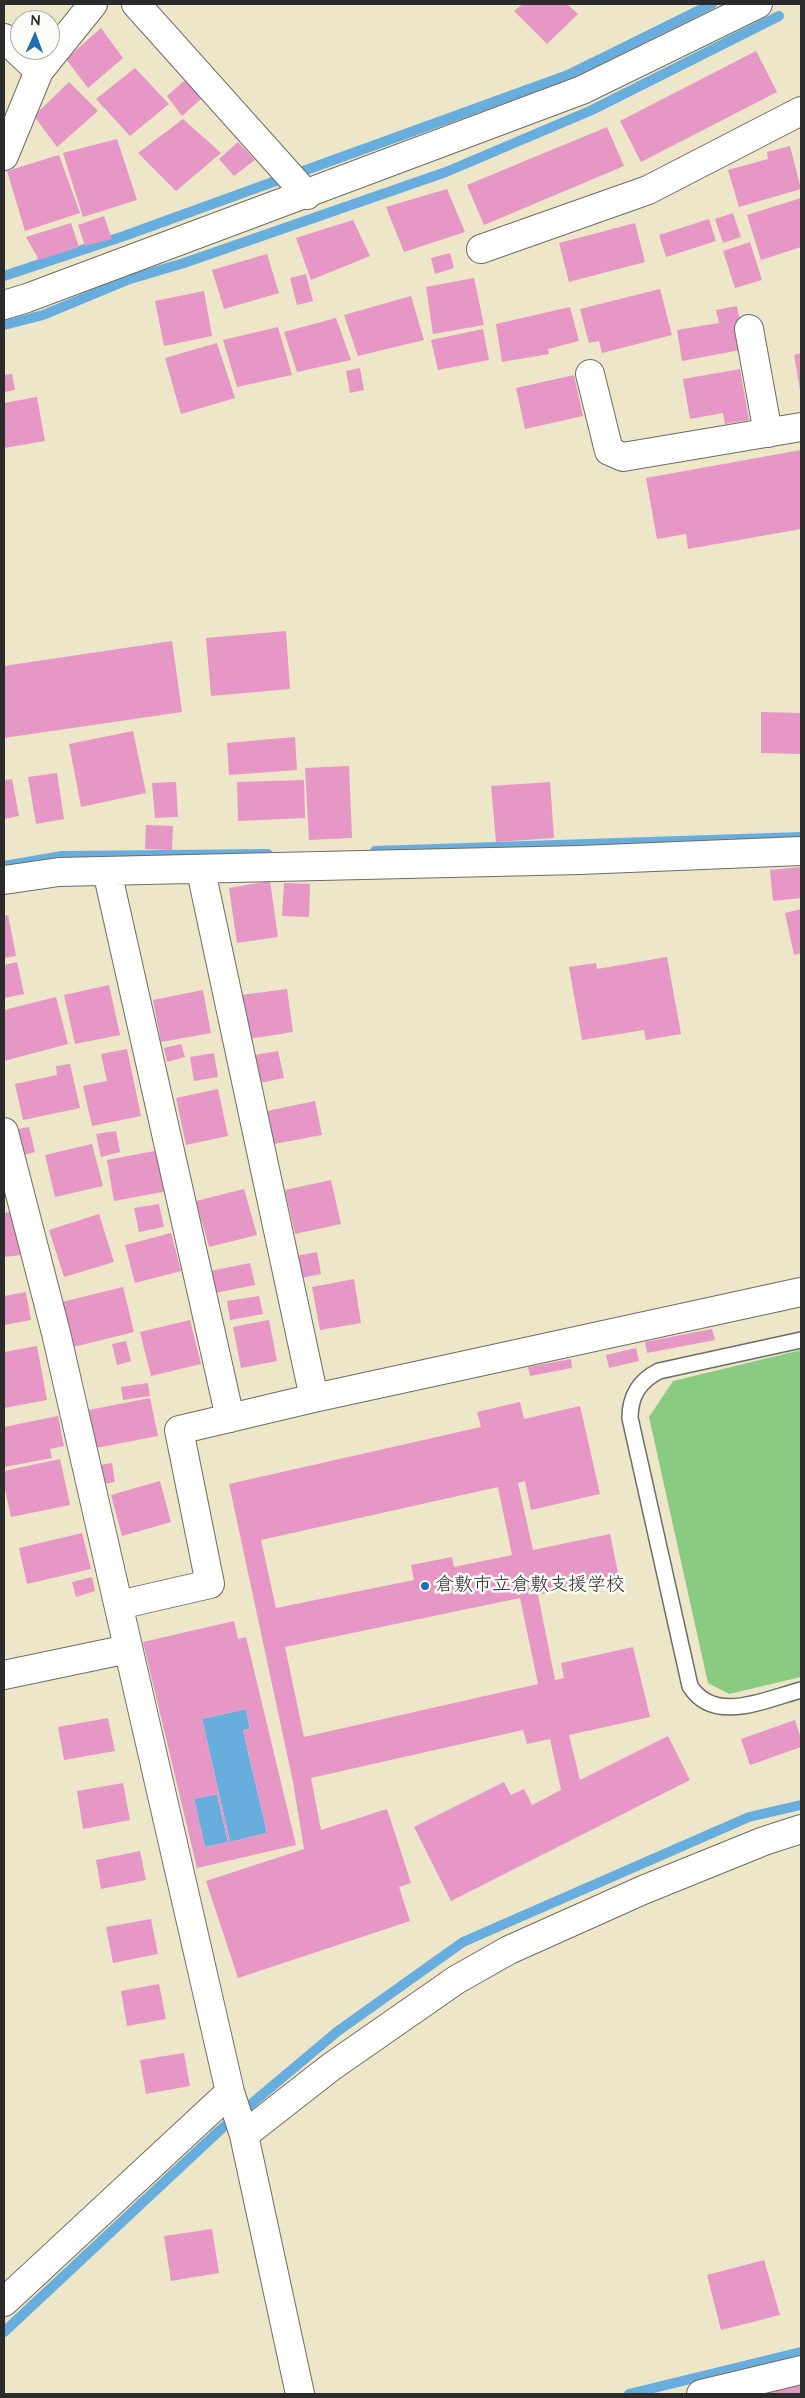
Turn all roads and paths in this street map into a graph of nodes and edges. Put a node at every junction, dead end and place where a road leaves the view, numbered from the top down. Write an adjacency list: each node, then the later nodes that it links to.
1 (94, 4): 5 (street)
2 (136, 4): 8 (street)
3 (758, 4): 8 (street)
4 (4, 38): 5 (street)
5 (39, 72): 7 (street)
6 (801, 111): 9 (street)
7 (4, 156)
8 (296, 183): 10 (street)
9 (481, 249)
10 (4, 305)
11 (748, 328): 14 (street)
12 (590, 374): 14 (street)
13 (801, 427): 14 (street)
14 (768, 433)
15 (801, 851): 17 (street)
16 (107, 871): 17 (street); 18 (street); 23 (street)
17 (201, 871): 22 (street)
18 (4, 880)
19 (4, 1132): 24 (street)
20 (801, 1292): 22 (street)
21 (801, 1340): 27 (lane)
22 (314, 1398): 23 (street)
23 (230, 1418): 24 (street)
24 (120, 1605): 25 (street)
25 (128, 1649): 26 (street); 29 (street)
26 (4, 1675)
27 (801, 1690)
28 (801, 1829): 29 (street)
29 (237, 2113): 30 (street); 32 (street)
30 (4, 2302)
31 (801, 2370): 33 (street)
32 (300, 2394)
33 (701, 2394)

